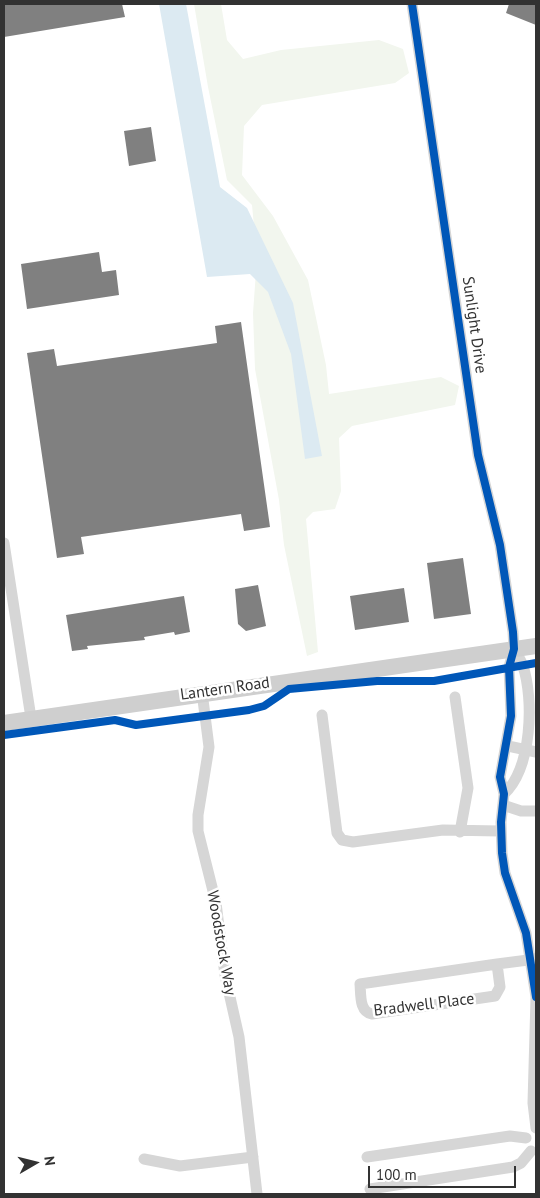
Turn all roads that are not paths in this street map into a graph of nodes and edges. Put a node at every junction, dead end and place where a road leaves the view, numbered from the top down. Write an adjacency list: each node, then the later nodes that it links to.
1 (412, 4): 4 (street, Sunlight Drive)
2 (4, 543): 8 (street)
3 (536, 646): 4 (street, Lantern Road)
4 (514, 649): 5 (street, Lantern Road); 10 (street); 11 (street)
5 (202, 692): 8 (street, Lantern Road); 22 (street, Woodstock Way)
6 (455, 698): 15 (street)
7 (322, 715): 15 (street)
8 (31, 718): 9 (street, Lantern Road)
9 (4, 722)
10 (508, 746): 11 (street); 12 (street)
11 (530, 750): 12 (street)
12 (504, 800): 13 (street); 14 (street)
13 (536, 811)
14 (500, 831): 15 (street); 16 (street)
15 (460, 832)
16 (534, 959): 17 (street, Bradwell Place); 18 (street)
17 (498, 964): 17 (street, Bradwell Place)
18 (536, 998): 19 (street)
19 (536, 1128): 20 (street)
20 (526, 1138): 21 (street); 23 (street)
21 (534, 1152): 25 (street)
22 (253, 1157): 24 (street); 26 (street, Woodstock Way)
23 (367, 1157)
24 (144, 1159)
25 (370, 1189)
26 (258, 1194)

